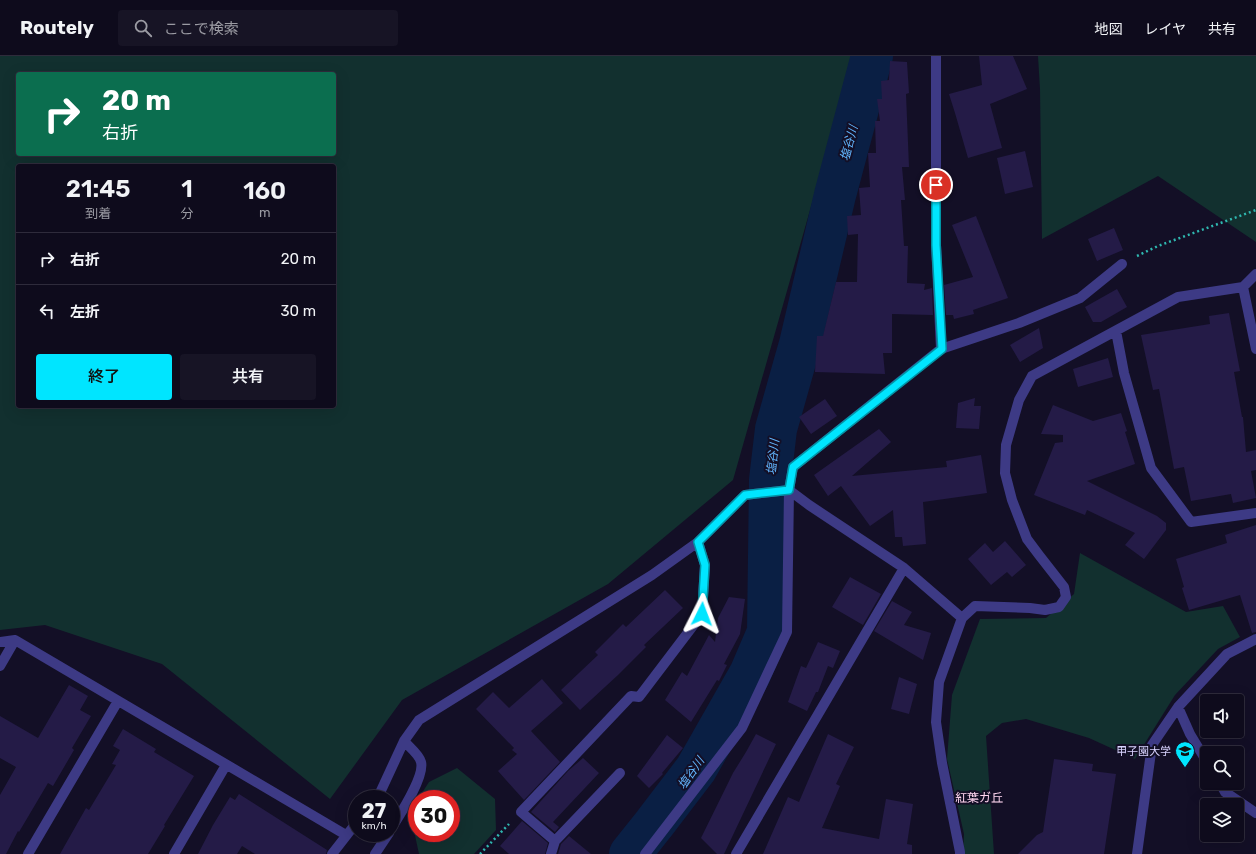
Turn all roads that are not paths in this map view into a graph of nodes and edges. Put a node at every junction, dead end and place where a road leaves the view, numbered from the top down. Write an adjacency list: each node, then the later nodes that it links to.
1 (936, 56): 6 (street)
2 (1122, 264): 6 (street)
3 (1256, 274): 4 (street)
4 (1243, 287): 5 (street); 7 (street)
5 (1116, 332): 9 (street); 12 (street)
6 (942, 349): 8 (street)
7 (1256, 349)
8 (789, 490): 10 (street); 11 (street); 36 (street)
9 (1256, 513)
10 (698, 542): 19 (street); 29 (street)
11 (904, 568): 12 (street); 37 (street)
12 (962, 618): 38 (street)
13 (1256, 639): 18 (street)
14 (15, 640): 15 (street); 16 (street); 17 (street)
15 (0, 642)
16 (0, 666)
17 (118, 701): 21 (street); 31 (street)
18 (1178, 707): 20 (street); 39 (street)
19 (404, 741): 23 (street); 26 (street)
20 (1200, 750)
21 (226, 765): 28 (street); 32 (street)
22 (620, 773): 29 (street)
23 (381, 790)
24 (1224, 790): 25 (street)
25 (1256, 813)
26 (400, 814)
27 (348, 833): 28 (street)
28 (346, 835): 33 (street)
29 (555, 841): 35 (street)
30 (383, 842): 34 (street)
31 (28, 854)
32 (174, 854)
33 (332, 854)
34 (375, 854)
35 (551, 854)
36 (645, 854)
37 (736, 854)
38 (960, 854)
39 (1137, 854)

